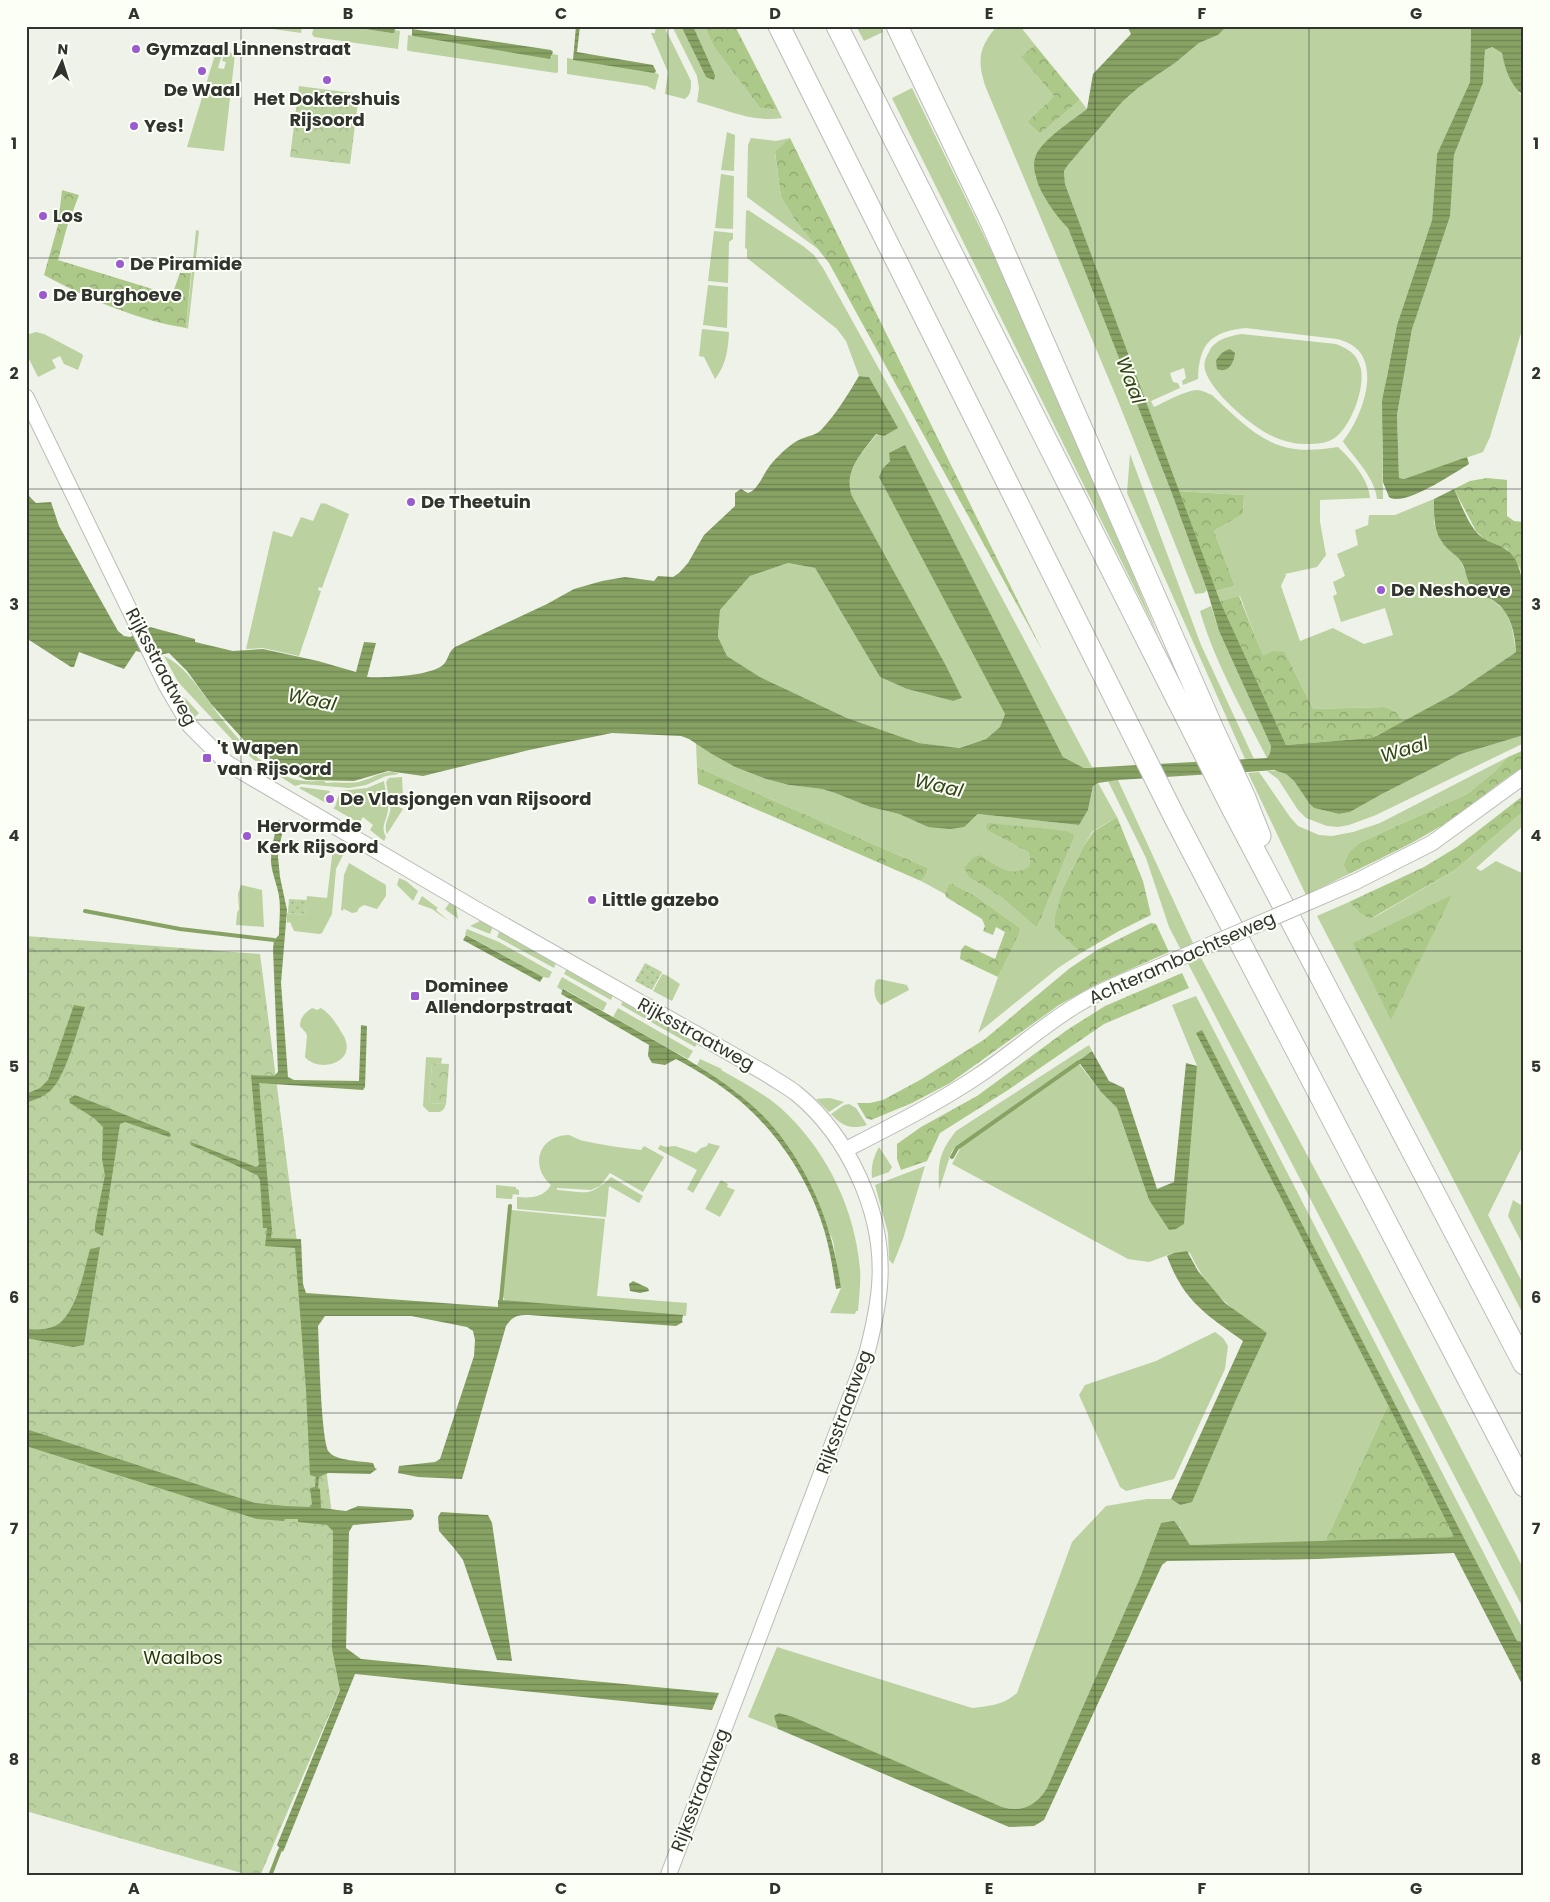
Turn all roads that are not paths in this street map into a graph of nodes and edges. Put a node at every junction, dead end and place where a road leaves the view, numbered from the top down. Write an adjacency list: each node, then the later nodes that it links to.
1 (837, 26): 6 (highway)
2 (780, 29): 9 (highway)
3 (898, 29): 6 (highway)
4 (26, 398): 7 (street, Rijksstraatweg)
5 (1524, 776): 7 (street, Achterambachtseweg, bridge)
6 (1238, 801): 8 (highway)
7 (845, 1150): 10 (street, Rijksstraatweg)
8 (1524, 1364)
9 (1524, 1486)
10 (668, 1876)

